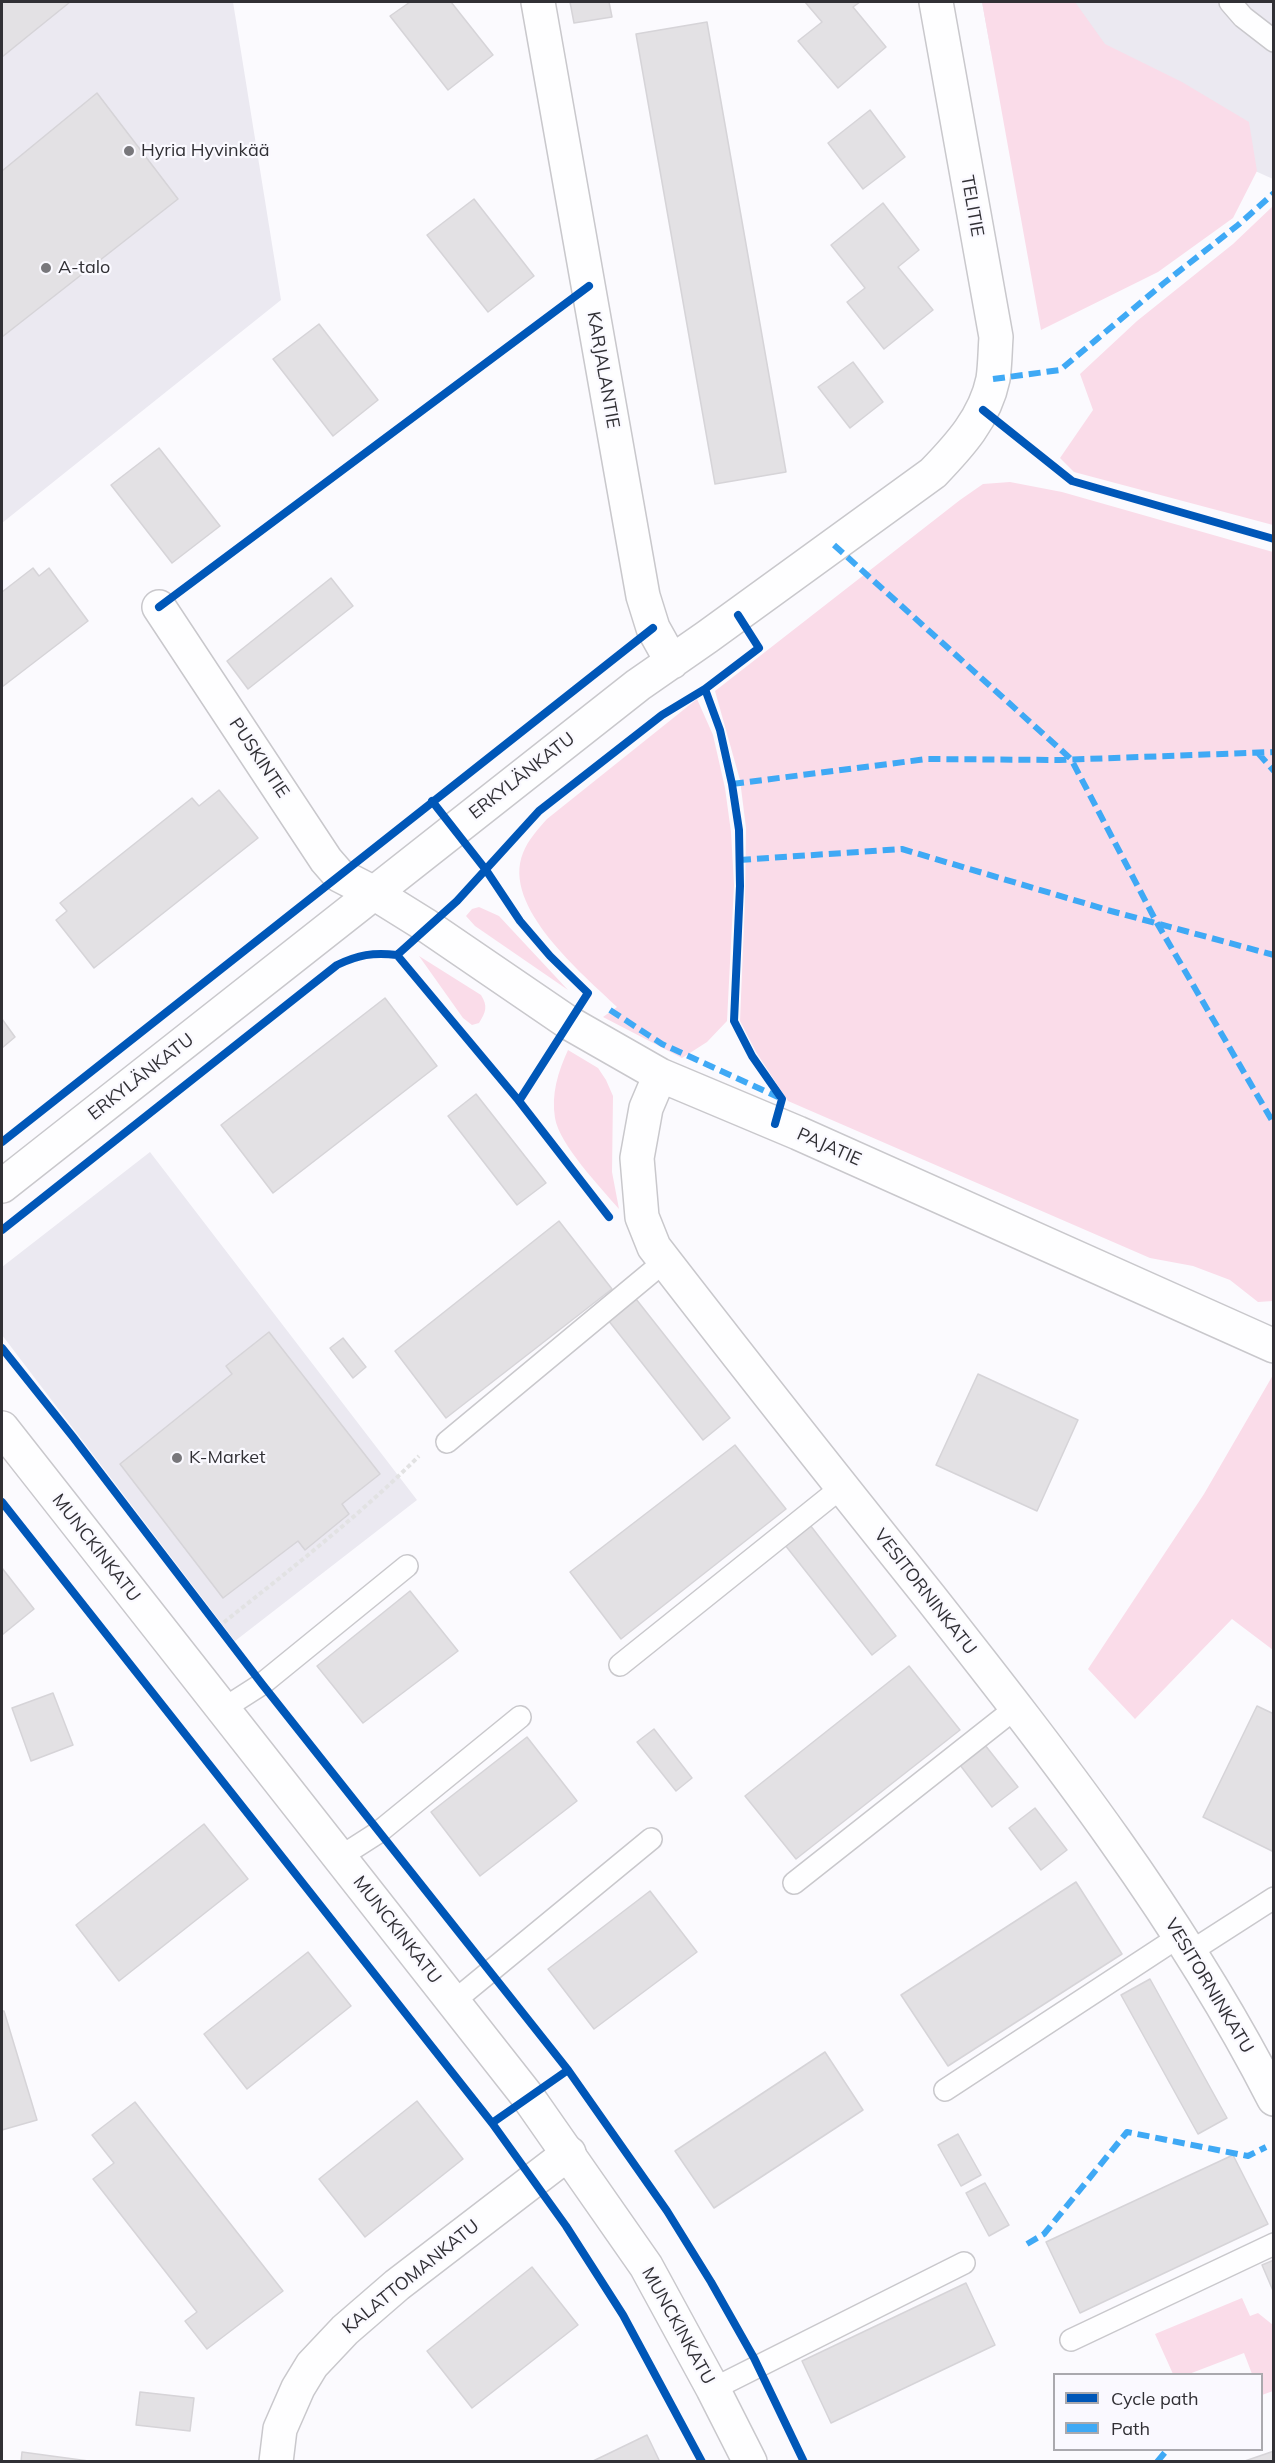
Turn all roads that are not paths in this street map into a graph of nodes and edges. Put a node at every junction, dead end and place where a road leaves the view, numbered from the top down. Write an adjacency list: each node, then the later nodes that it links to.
1 (538, 2): 7 (street, KARJALANTIE)
2 (936, 2): 5 (street, TELITIE)
3 (1230, 2): 4 (lane)
4 (1274, 41)
5 (983, 410): 7 (street, ERKYLÄNKATU)
6 (159, 607): 8 (street, PUSKINTIE)
7 (672, 662): 8 (street, ERKYLÄNKATU)
8 (374, 893): 9 (street, PAJATIE); 10 (street, ERKYLÄNKATU)
9 (660, 1075): 11 (street, VESITORNINKATU); 12 (street, PAJATIE)
10 (2, 1186)
11 (665, 1261): 14 (lane); 15 (street, VESITORNINKATU)
12 (1274, 1346)
13 (2, 1428): 19 (street, MUNCKINKATU)
14 (447, 1442)
15 (842, 1487): 17 (lane); 18 (street, VESITORNINKATU)
16 (407, 1566): 19 (lane)
17 (621, 1665)
18 (1017, 1707): 23 (lane); 25 (street, VESITORNINKATU)
19 (223, 1709): 22 (street, MUNCKINKATU)
20 (520, 1717): 22 (lane)
21 (651, 1839): 26 (lane)
22 (340, 1857): 26 (street, MUNCKINKATU)
23 (794, 1883)
24 (1274, 1898): 25 (lane)
25 (1185, 1944): 27 (lane); 28 (street, VESITORNINKATU)
26 (453, 2002): 29 (street, MUNCKINKATU)
27 (945, 2090)
28 (1274, 2099)
29 (569, 2153): 33 (street, MUNCKINKATU); 34 (street, KALATTOMANKATU)
30 (1274, 2244): 32 (lane)
31 (964, 2263): 33 (lane)
32 (1071, 2340)
33 (713, 2389): 35 (street, MUNCKINKATU)
34 (276, 2462)
35 (750, 2462)

